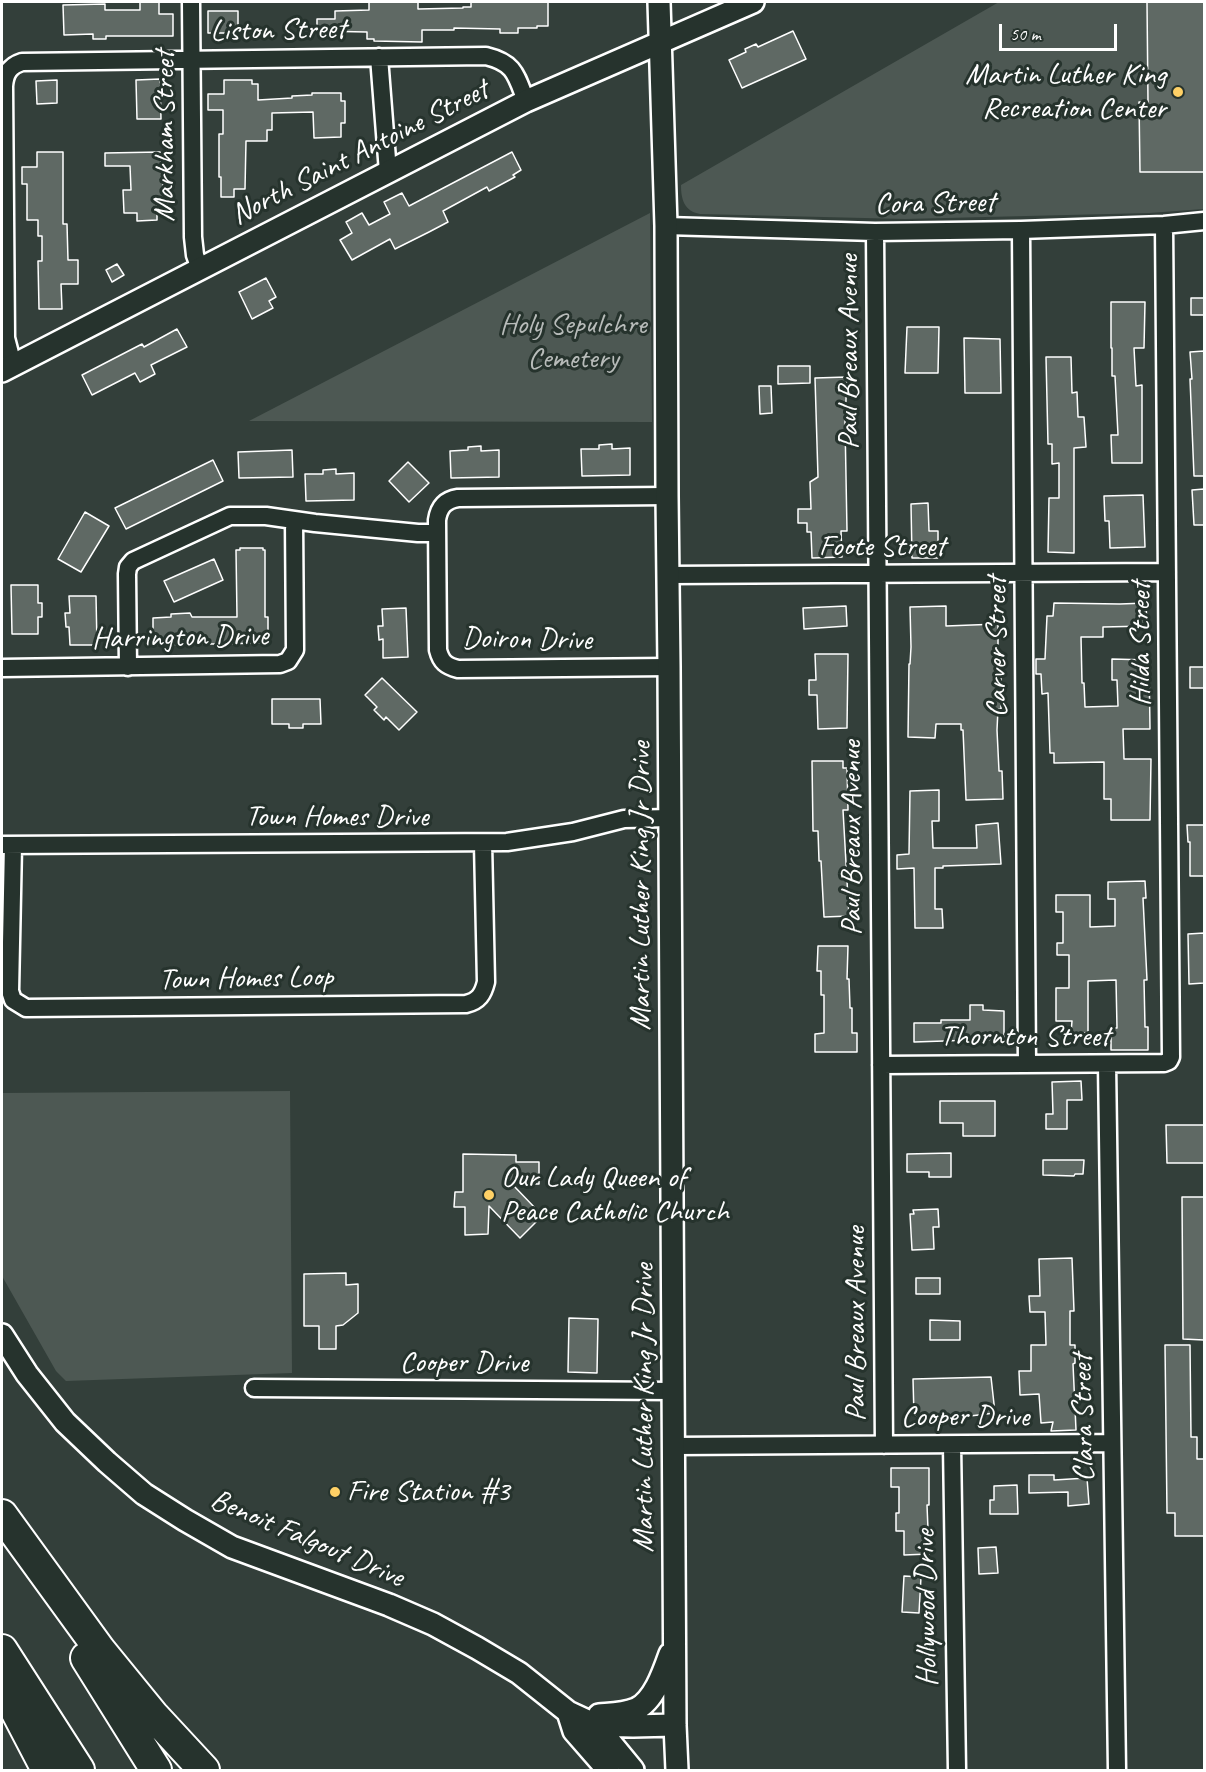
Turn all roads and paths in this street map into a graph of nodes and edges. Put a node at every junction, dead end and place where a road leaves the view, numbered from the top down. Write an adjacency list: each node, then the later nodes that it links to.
1 (191, 2): 6 (street, Markham Street)
2 (659, 2): 4 (street, Martin Luther King Jr Drive)
3 (753, 2): 4 (street, North Saint Antoine Street)
4 (659, 42): 7 (street, North Saint Antoine Street); 11 (street, Martin Luther King Jr Drive)
5 (379, 57): 6 (street, Liston Street); 7 (street, Liston Street); 8 (street)
6 (191, 59): 14 (street, Markham Street); 15 (street, Liston Street)
7 (526, 101): 8 (street, North Saint Antoine Street)
8 (388, 172): 14 (street, North Saint Antoine Street)
9 (1204, 221): 10 (street, Cora Street)
10 (1164, 225): 12 (street, Cora Street); 19 (street, Hilda Street)
11 (666, 226): 13 (street, Cora Street); 16 (street, Martin Luther King Jr Drive)
12 (1021, 230): 13 (street, Cora Street); 20 (street, Carver Street)
13 (875, 232): 21 (street, Paul Breaux Avenue)
14 (200, 269): 15 (street, North Saint Antoine Street)
15 (7, 368)
16 (667, 496): 18 (street); 22 (street, Martin Luther King Jr Drive)
17 (294, 520): 18 (street); 23 (street); 23 (street, Harrington Drive)
18 (437, 533): 24 (street, Doiron Drive)
19 (1167, 572): 20 (street, Foote Street); 29 (street, Hilda Street)
20 (1023, 573): 21 (street, Foote Street); 30 (street, Carver Street)
21 (877, 574): 22 (street, Foote Street); 32 (street, Paul Breaux Avenue)
22 (668, 575): 24 (street, Martin Luther King Jr Drive)
23 (128, 667): 25 (street, Harrington Drive)
24 (669, 667): 26 (street, Martin Luther King Jr Drive)
25 (2, 668)
26 (670, 818): 27 (street, Town Homes Drive); 35 (street, Martin Luther King Jr Drive)
27 (483, 843): 28 (street, Town Homes Drive); 28 (street, Town Homes Loop)
28 (7, 845)
29 (1169, 1061): 31 (street, Thornton Street)
30 (1027, 1064): 31 (street, Thornton Street); 32 (street, Thornton Street)
31 (1107, 1064): 36 (street, Clara Street)
32 (881, 1065): 38 (street, Paul Breaux Avenue)
33 (2, 1335): 45 (street, Benoit Falgout Drive)
34 (254, 1388): 35 (street, Cooper Drive)
35 (674, 1391): 39 (street, Martin Luther King Jr Drive)
36 (1111, 1443): 37 (street, Cooper Drive); 56 (street, Clara Street)
37 (952, 1444): 38 (street, Cooper Drive); 55 (street, Hollywood Drive)
38 (884, 1445): 39 (street, Cooper Drive)
39 (675, 1446): 42 (street, Martin Luther King Jr Drive)
40 (2, 1515): 51 (highway)
41 (2, 1521): 50 (highway)
42 (675, 1640): 45 (street); 47 (street, Martin Luther King Jr Drive)
43 (2, 1650): 49 (highway)
44 (2, 1684): 48 (highway)
45 (568, 1712): 46 (street, Benoit Falgout Drive); 52 (street, Benoit Falgout Drive)
46 (596, 1725): 47 (street); 53 (street)
47 (675, 1725): 54 (street, Martin Luther King Jr Drive)
48 (46, 1770)
49 (79, 1770)
50 (156, 1770)
51 (204, 1770)
52 (608, 1770)
53 (633, 1770)
54 (677, 1770)
55 (957, 1770)
56 (1117, 1770)

